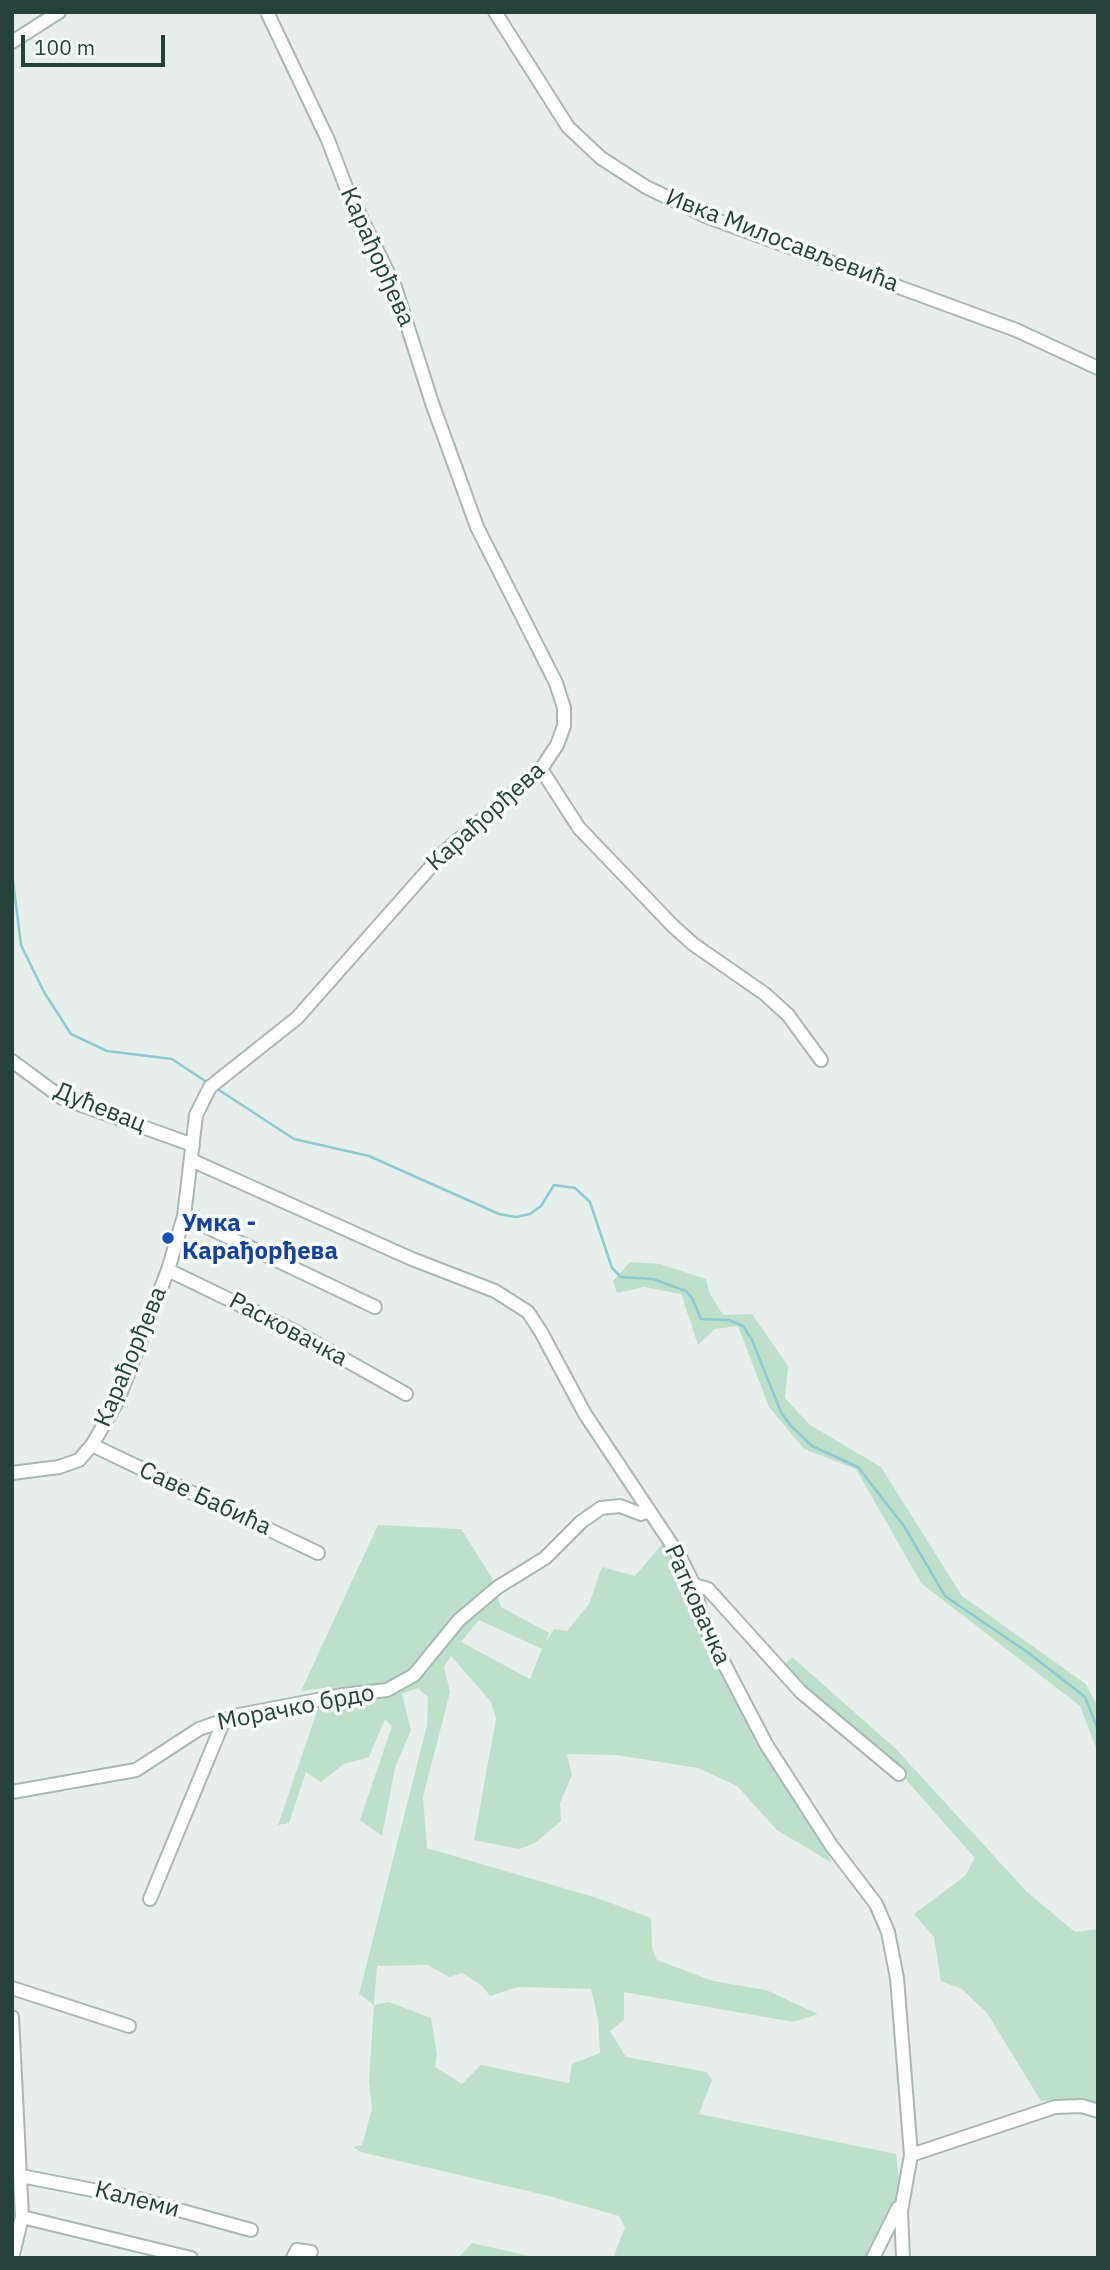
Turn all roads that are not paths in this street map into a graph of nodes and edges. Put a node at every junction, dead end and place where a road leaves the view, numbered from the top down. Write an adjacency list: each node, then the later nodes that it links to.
1 (59, 12): 4 (street)
2 (267, 12): 6 (street, Карађорђева)
3 (495, 12): 5 (street, Ивка Милосављевића)
4 (12, 42)
5 (1098, 368)
6 (541, 769): 7 (street); 9 (street, Карађорђева)
7 (821, 1060)
8 (12, 1061): 9 (street, Дућевац)
9 (193, 1145): 10 (street, Карађорђева)
10 (191, 1160): 11 (street, Карађорђева); 17 (street, Ратковачка)
11 (184, 1216): 12 (street, Карађорђева); 13 (street)
12 (168, 1270): 14 (street, Расковачка); 15 (street, Карађорђева)
13 (375, 1307)
14 (406, 1394)
15 (92, 1445): 16 (street, Карађорђева); 18 (street, Саве Бабића)
16 (12, 1473)
17 (649, 1511): 19 (street, Ратковачка); 20 (street, Морачко брдо)
18 (318, 1553)
19 (694, 1585): 21 (street); 28 (street, Ратковачка)
20 (224, 1720): 22 (street, Морачко брдо); 23 (street)
21 (899, 1774)
22 (12, 1792)
23 (150, 1899)
24 (12, 1988): 26 (street)
25 (12, 2017): 29 (street)
26 (129, 2026)
27 (1098, 2111): 28 (street)
28 (911, 2155): 30 (street, Ратковачка)
29 (22, 2176): 31 (street); 32 (street, Калеми)
30 (902, 2202): 33 (street, Ратковачка); 35 (street)
31 (22, 2217): 36 (street); 37 (street)
32 (251, 2230)
33 (900, 2242): 35 (street); 39 (street, Ратковачка)
34 (312, 2252): 38 (street)
35 (876, 2253)
36 (12, 2258)
37 (191, 2258)
38 (293, 2258)
39 (903, 2258)

